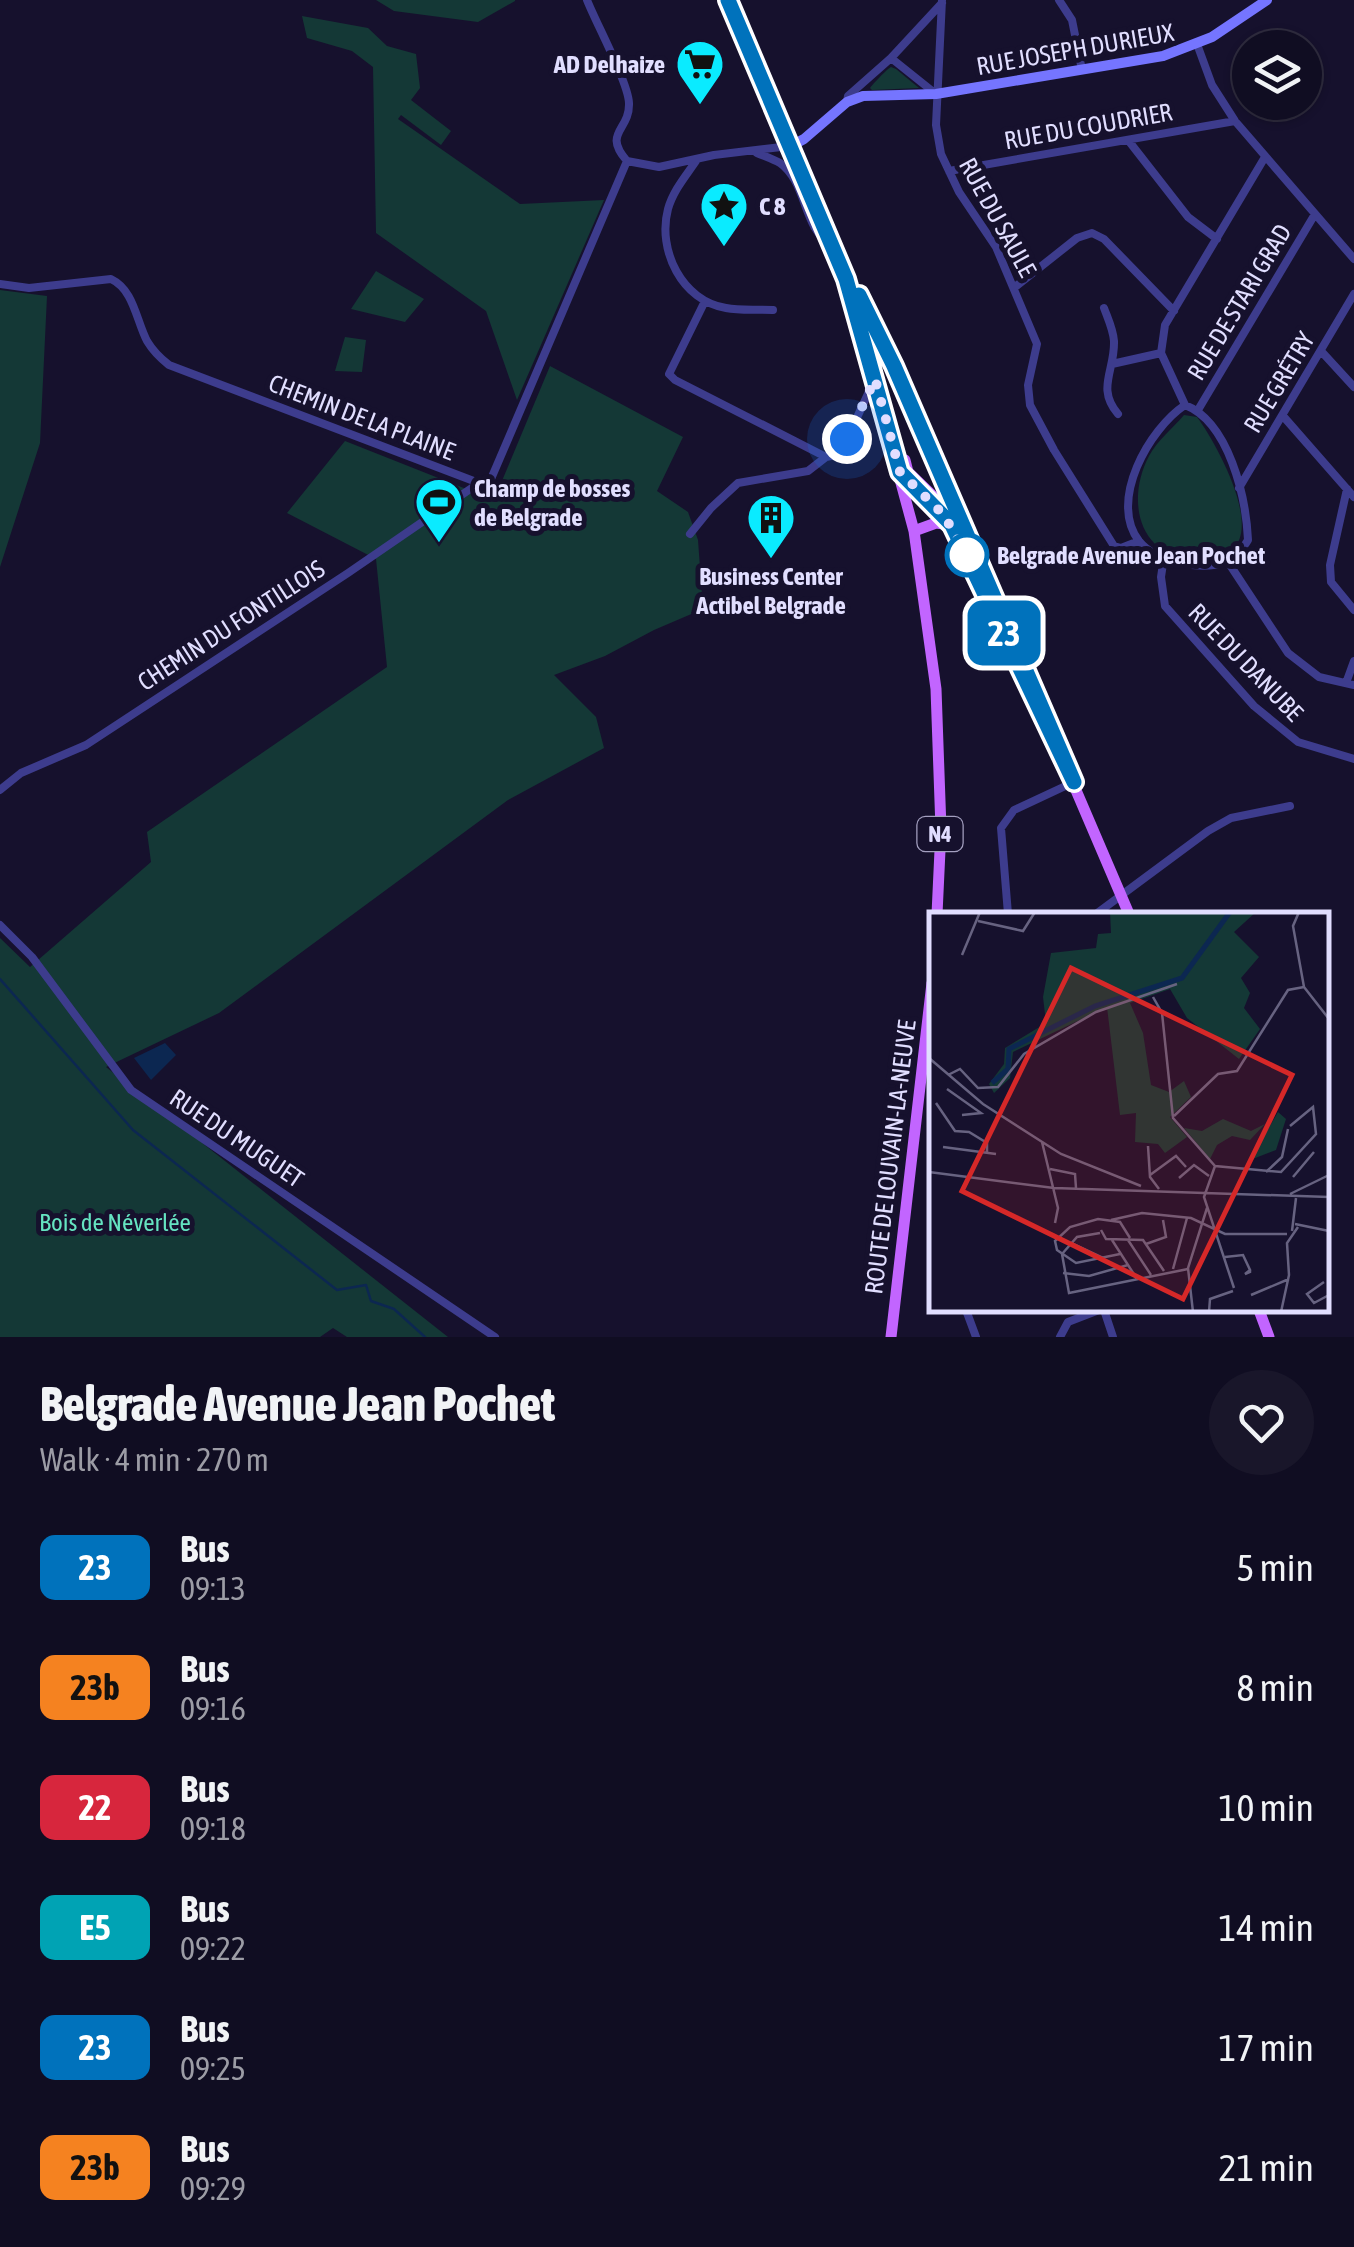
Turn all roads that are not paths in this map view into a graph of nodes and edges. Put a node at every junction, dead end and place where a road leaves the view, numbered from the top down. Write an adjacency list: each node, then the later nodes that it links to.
1 (587, 0): 16 (street)
2 (728, 0): 13 (main road, N4)
3 (1059, 0): 8 (street)
4 (1267, 0): 6 (street, RUE JOSEPH DURIEUX)
5 (943, 2): 7 (street); 9 (street, RUE DU SAULE)
6 (1197, 44): 8 (street, RUE JOSEPH DURIEUX); 11 (street)
7 (891, 58): 9 (street); 10 (street)
8 (1082, 70): 9 (street, RUE JOSEPH DURIEUX)
9 (936, 94): 10 (street, RUE JOSEPH DURIEUX); 18 (street, RUE DU SAULE)
10 (846, 102): 13 (street)
11 (1234, 121): 12 (street, RUE DU COUDRIER); 15 (street)
12 (1128, 140): 18 (street, RUE DU COUDRIER); 20 (street)
13 (790, 146): 14 (street); 21 (main road, N4)
14 (753, 151): 17 (street); 21 (street)
15 (1265, 157): 19 (street); 20 (street)
16 (627, 161): 17 (street); 43 (street, CHEMIN DE LA PLAINE)
17 (696, 161): 27 (street)
18 (949, 171): 25 (street, RUE DU SAULE)
19 (1315, 214): 22 (street); 37 (street, RUE DE STARI GRAD)
20 (1217, 239): 30 (street)
21 (832, 245): 23 (main road, N4)
22 (1354, 260)
23 (846, 279): 34 (main road, N4); 46 (street)
24 (0, 284): 43 (street, CHEMIN DE LA PLAINE)
25 (1014, 288): 30 (street); 49 (street, RUE DU SAULE)
26 (1354, 294): 31 (street, RUE GRÉTRY)
27 (705, 302): 29 (street); 41 (street)
28 (1104, 308): 33 (street)
29 (774, 310)
30 (1174, 311): 32 (street)
31 (1321, 350): 35 (street); 39 (street, RUE GRÉTRY)
32 (1160, 353): 33 (street); 36 (street)
33 (1112, 364): 38 (street)
34 (875, 379): 40 (main road, N4); 41 (street)
35 (1354, 386)
36 (1184, 405): 37 (street); 49 (street)
37 (1198, 410): 44 (street)
38 (1118, 414)
39 (1283, 416): 44 (street, RUE GRÉTRY); 45 (street)
40 (891, 435): 42 (main road, N4); 46 (main road)
41 (826, 457): 48 (street)
42 (900, 472): 46 (main road); 47 (main road, N4)
43 (479, 483): 57 (street, CHEMIN DU FONTILLOIS)
44 (1238, 489): 51 (street)
45 (1351, 493): 52 (street)
46 (957, 525): 47 (main road); 56 (main road); 56 (main road)
47 (914, 531): 60 (main road, N4)
48 (690, 534)
49 (1140, 541): 50 (street)
50 (1164, 557): 51 (street); 55 (street, RUE DU DANUBE)
51 (1228, 562): 54 (street)
52 (1354, 610)
53 (1354, 661): 54 (street)
54 (1350, 684)
55 (1354, 759)
56 (1074, 782): 59 (main road); 61 (street)
57 (0, 790)
58 (1290, 806): 59 (street)
59 (1123, 897): 62 (street); 63 (main road)
60 (937, 912)
61 (1008, 912)
62 (1099, 912)
63 (1128, 912)
64 (0, 925): 70 (street, RUE DU MUGUET)
65 (928, 1066): 71 (main road, ROUTE DE LOUVAIN-LA-NEUVE)
66 (967, 1312): 72 (street)
67 (1096, 1312): 73 (street)
68 (1103, 1312): 74 (street)
69 (1260, 1312): 75 (main road)
70 (495, 1337)
71 (892, 1337)
72 (976, 1337)
73 (1060, 1337)
74 (1113, 1337)
75 (1268, 1337)

